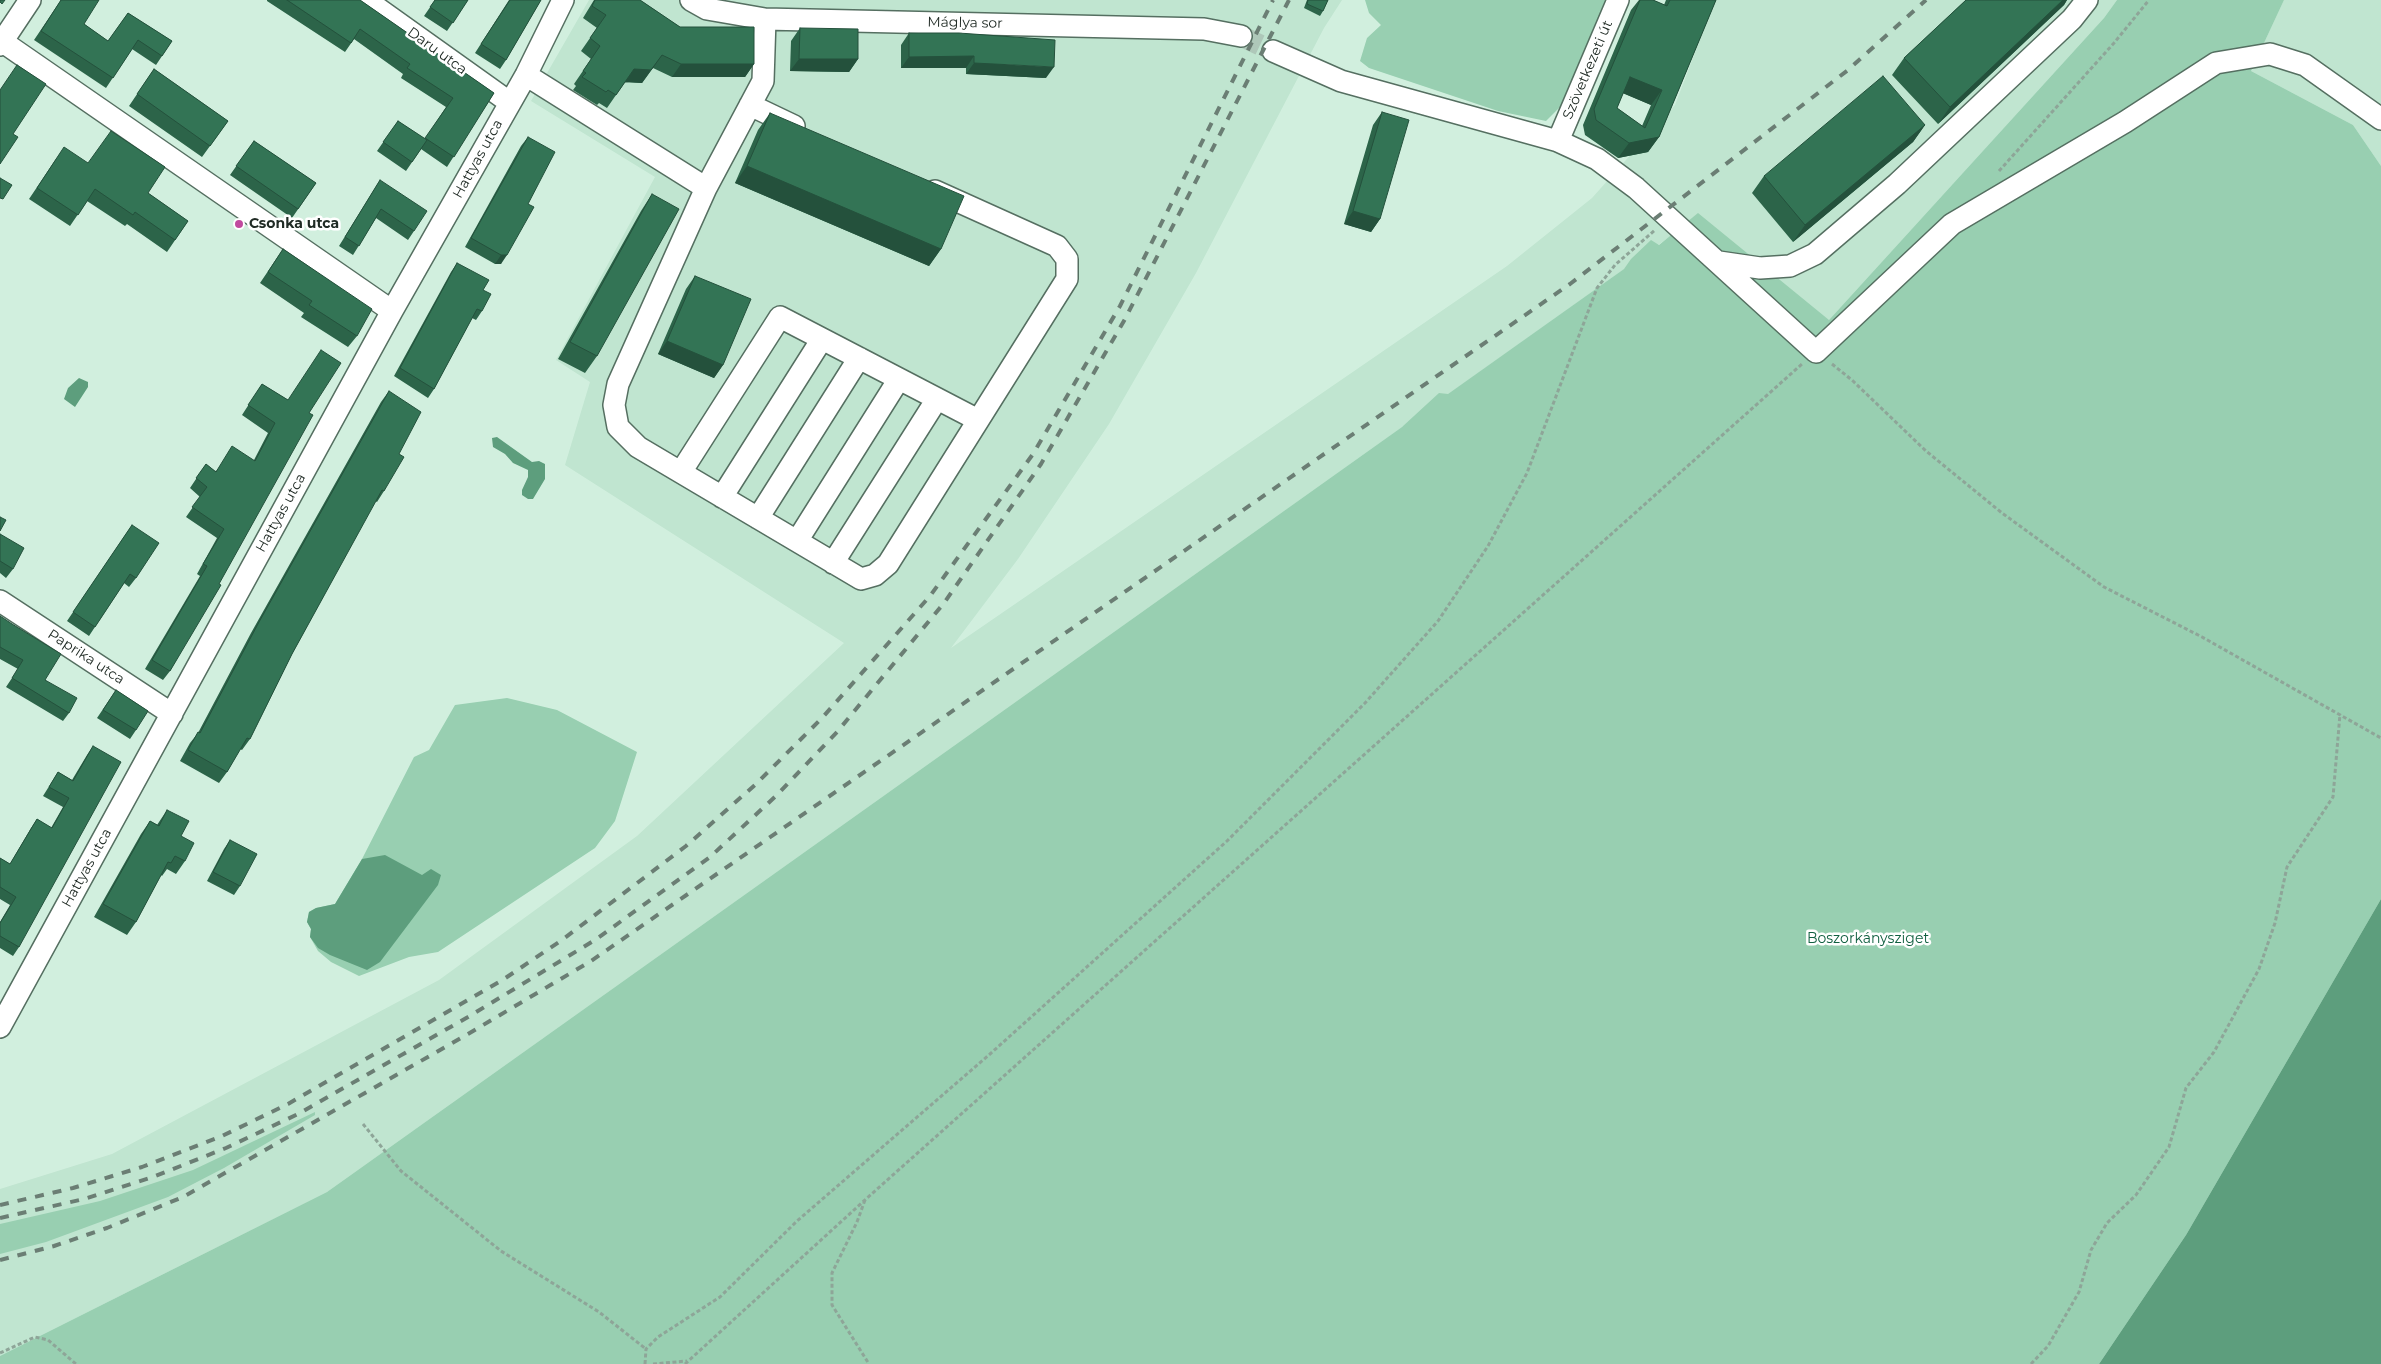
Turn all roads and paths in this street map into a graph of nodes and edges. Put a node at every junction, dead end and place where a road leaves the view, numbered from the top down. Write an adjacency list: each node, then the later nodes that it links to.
1 (30, 0): 10 (street)
2 (366, 0): 13 (street, Daru utca)
3 (563, 0): 12 (street, Hattyas utca)
4 (690, 0): 8 (street, Máglya sor)
5 (1618, 0): 17 (street, Szövetkezeti út)
6 (2087, 0): 22 (street)
7 (2149, 0): 18 (path)
8 (765, 19): 9 (street, Máglya sor); 14 (street)
9 (1241, 36)
10 (1, 42): 23 (street)
11 (1273, 51): 17 (street)
12 (526, 75): 13 (street, Hattyas utca); 20 (street)
13 (509, 102): 23 (street, Hattyas utca)
14 (750, 105): 16 (street); 20 (street)
15 (2381, 119): 25 (street)
16 (811, 135)
17 (1558, 140): 21 (street)
18 (1997, 173)
19 (916, 183): 29 (street)
20 (706, 188): 30 (street)
21 (1668, 218): 22 (street); 42 (path)
22 (1719, 262): 25 (street)
23 (392, 311): 36 (street, Hattyas utca)
24 (822, 339): 26 (street); 30 (street); 31 (street)
25 (1816, 352): 37 (path); 41 (path)
26 (859, 358): 27 (street); 32 (street)
27 (899, 379): 28 (street); 33 (street)
28 (936, 399): 29 (street); 34 (street)
29 (978, 420): 34 (street)
30 (681, 472): 31 (street)
31 (722, 497): 32 (street)
32 (758, 518): 33 (street)
33 (797, 541): 34 (street)
34 (833, 563)
35 (0, 601): 36 (street, Paprika utca)
36 (172, 714): 39 (street, Hattyas utca)
37 (2340, 714): 38 (path); 49 (path)
38 (2381, 738)
39 (0, 1027)
40 (363, 1124): 42 (path)
41 (866, 1199): 44 (path); 48 (path)
42 (646, 1349): 46 (path)
43 (0, 1352): 45 (path)
44 (687, 1363): 47 (path)
45 (76, 1364)
46 (645, 1364)
47 (653, 1364)
48 (869, 1364)
49 (2031, 1364)

